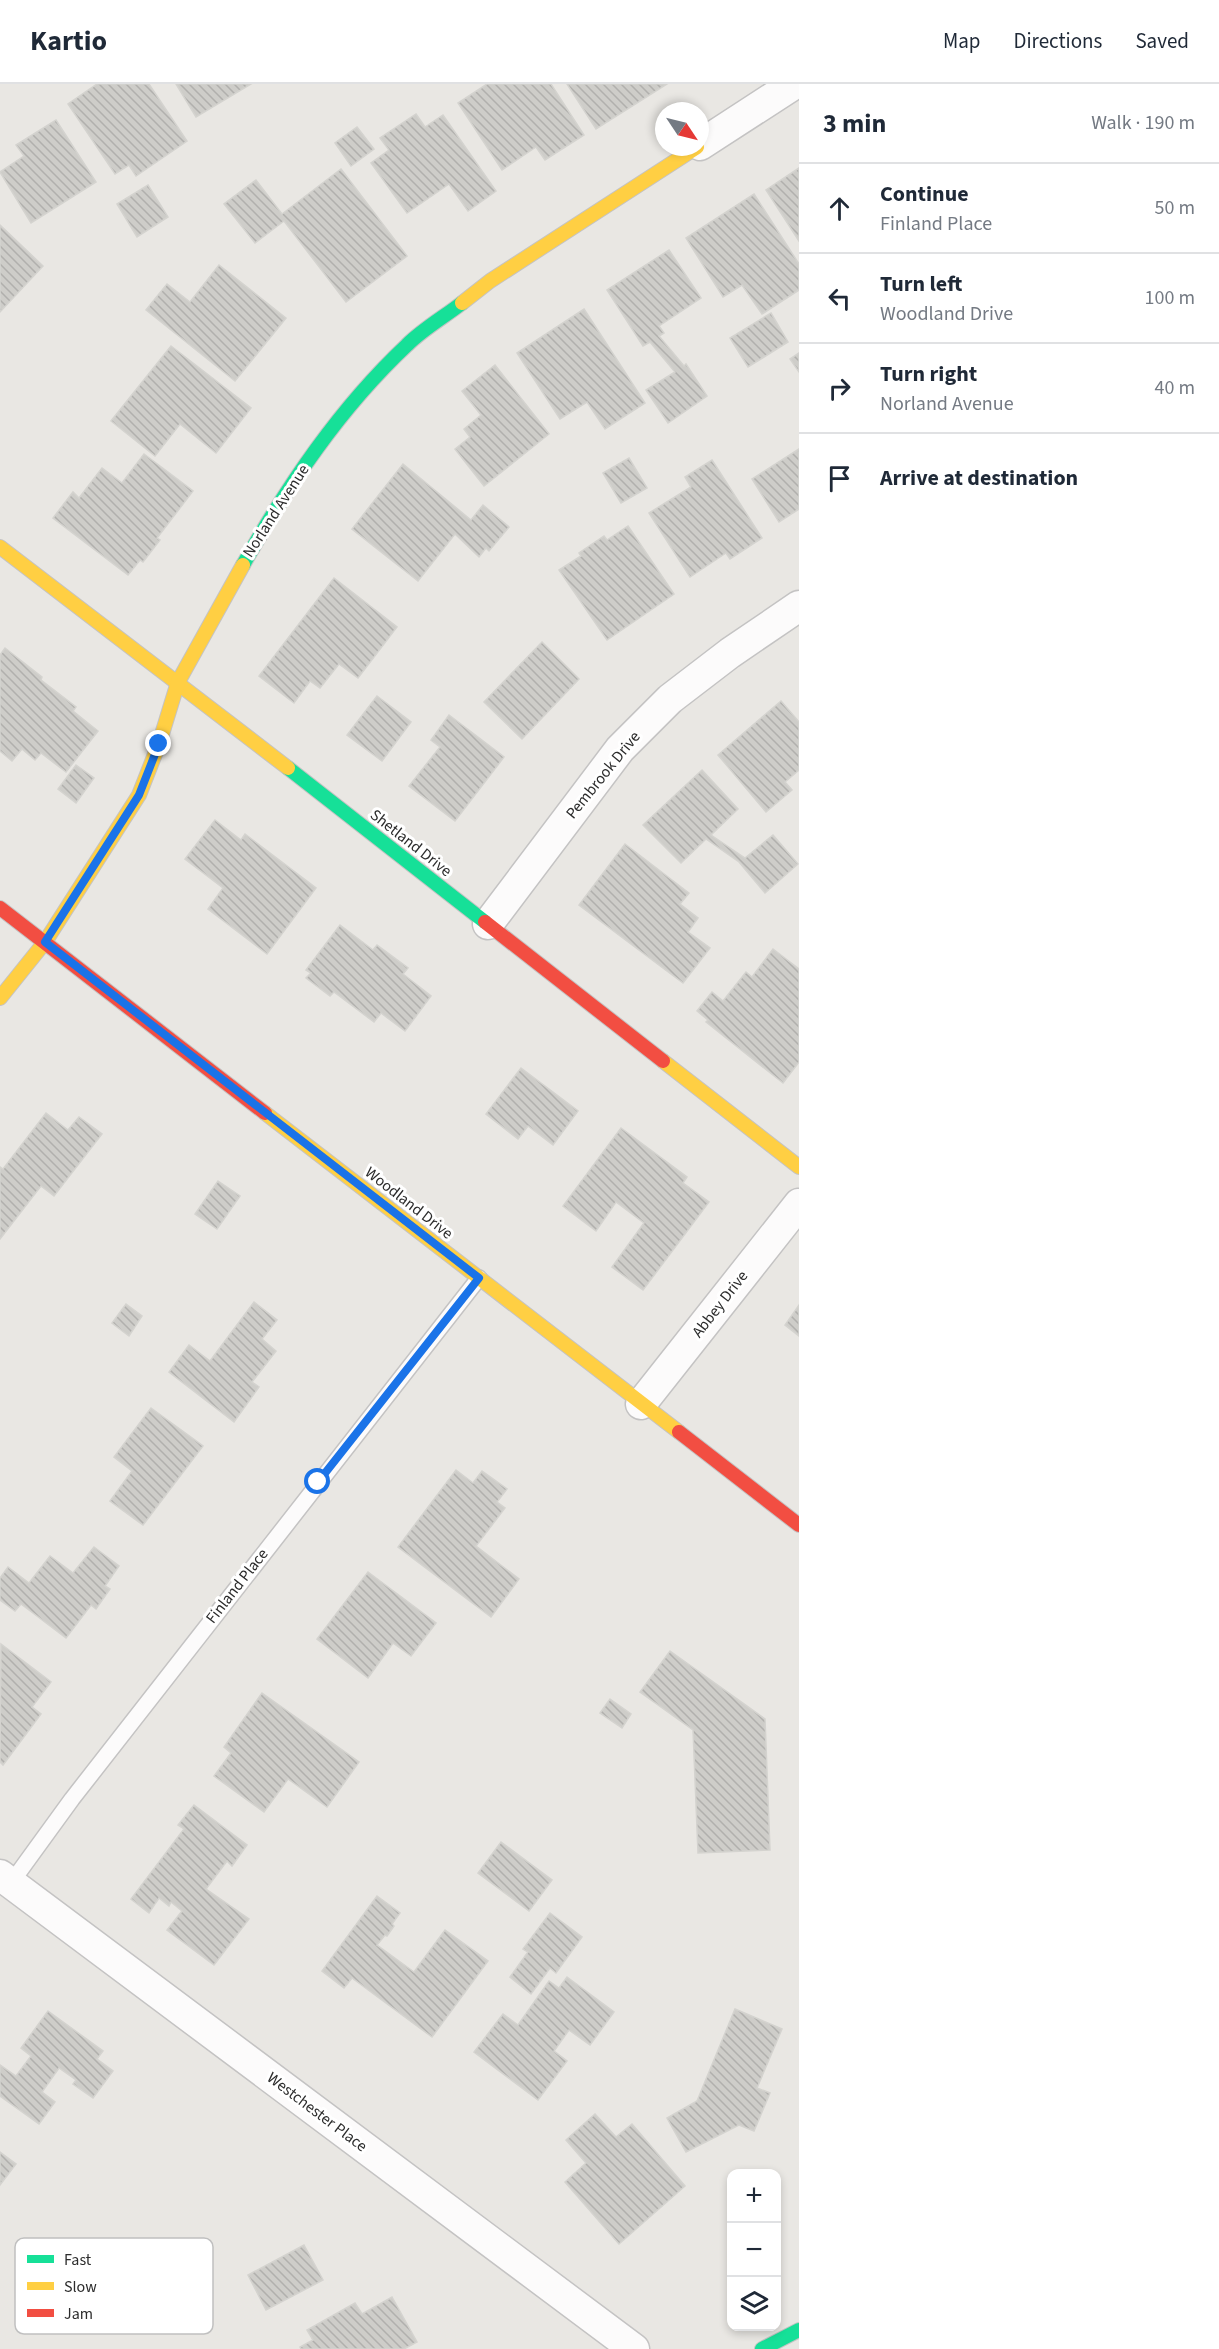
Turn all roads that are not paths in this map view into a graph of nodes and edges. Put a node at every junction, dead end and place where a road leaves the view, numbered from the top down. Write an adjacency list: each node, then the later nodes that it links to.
1 (794, 84): 2 (street, Norland Avenue)
2 (709, 139)
3 (683, 156): 6 (street, Norland Avenue)
4 (0, 547): 6 (street, Shetland Drive)
5 (799, 606): 8 (street, Pembrook Drive)
6 (178, 682): 8 (street, Shetland Drive); 9 (street, Norland Avenue)
7 (0, 908): 9 (street, Woodland Drive)
8 (488, 924): 11 (street, Shetland Drive)
9 (45, 942): 10 (street, Norland Avenue); 13 (street, Woodland Drive)
10 (0, 998)
11 (799, 1167)
12 (799, 1204): 14 (street, Abbey Drive)
13 (479, 1278): 14 (street, Woodland Drive); 16 (lane, Finland Place)
14 (641, 1404): 15 (street, Woodland Drive)
15 (799, 1525)
16 (4, 1886): 18 (street, Westchester Place)
17 (799, 2330): 19 (street)
18 (634, 2349)
19 (762, 2349)

